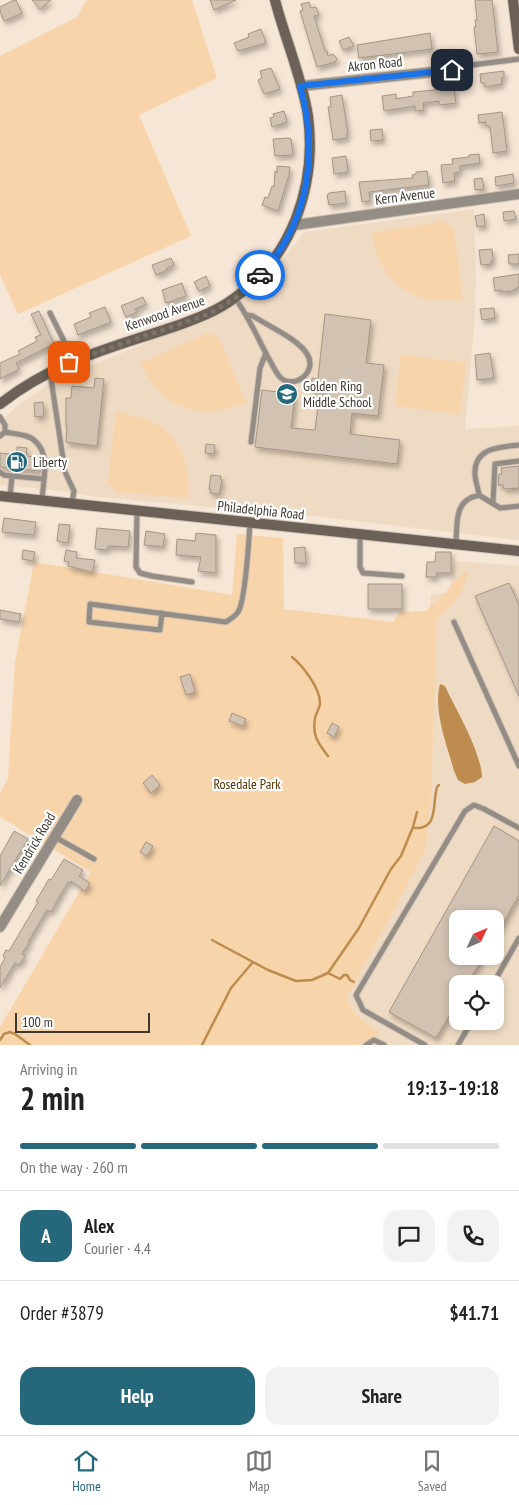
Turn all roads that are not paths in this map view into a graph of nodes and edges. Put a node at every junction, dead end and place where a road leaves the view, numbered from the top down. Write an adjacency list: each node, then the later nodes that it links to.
1 (275, 0): 7 (street, Kenwood Avenue)
2 (513, 0): 3 (street)
3 (519, 49)
4 (519, 59): 5 (lane)
5 (463, 66)
6 (452, 70): 7 (street, Akron Road)
7 (300, 86): 9 (street, Kenwood Avenue)
8 (519, 194): 9 (street, Kern Avenue)
9 (295, 224): 10 (street, Kenwood Avenue)
10 (235, 298): 12 (lane); 14 (street, Kenwood Avenue)
11 (50, 313): 14 (lane)
12 (247, 315): 13 (lane); 13 (lane)
13 (266, 353): 19 (lane)
14 (74, 360): 15 (street, Kenwood Avenue)
15 (50, 371): 16 (street, Kenwood Avenue); 29 (lane)
16 (0, 404)
17 (0, 417): 18 (lane)
18 (2, 434): 24 (lane)
19 (251, 442)
20 (519, 445): 25 (lane)
21 (519, 461): 28 (lane)
22 (0, 472): 23 (lane)
23 (12, 476): 24 (lane); 26 (lane)
24 (44, 479): 27 (lane)
25 (479, 495): 28 (lane); 34 (lane)
26 (5, 497): 27 (street, Philadelphia Road)
27 (42, 501): 29 (street, Philadelphia Road)
28 (493, 503): 30 (lane)
29 (72, 504): 31 (street, Philadelphia Road)
30 (519, 506)
31 (137, 511): 32 (street, Philadelphia Road); 37 (lane)
32 (250, 523): 33 (street, Philadelphia Road); 38 (lane)
33 (360, 534): 34 (street, Philadelphia Road); 36 (lane)
34 (456, 543): 35 (street, Philadelphia Road)
35 (519, 550)
36 (402, 576)
37 (192, 582)
38 (162, 613): 38 (lane)
39 (454, 622): 40 (lane)
40 (519, 766)
41 (77, 800): 43 (street, Kendrick Road)
42 (519, 828): 51 (lane)
43 (54, 836): 44 (lane); 45 (street, Kendrick Road)
44 (94, 859)
45 (0, 927)
46 (519, 938): 47 (lane)
47 (498, 975)
48 (467, 1030): 52 (lane)
49 (366, 1045): 50 (lane)
50 (384, 1045)
51 (425, 1045)
52 (458, 1045)

